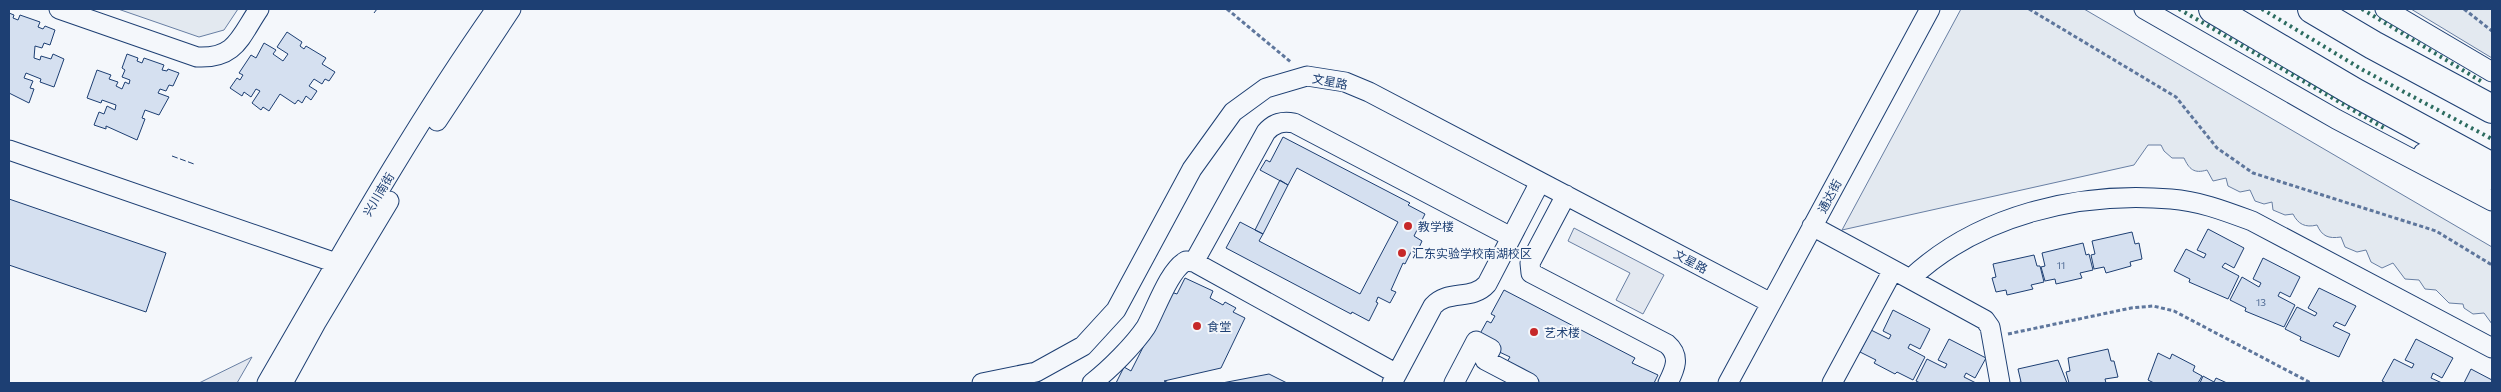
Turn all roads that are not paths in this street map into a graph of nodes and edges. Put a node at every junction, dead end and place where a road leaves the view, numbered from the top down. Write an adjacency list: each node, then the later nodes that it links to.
1 (59, 9): 2 (street)
2 (259, 9)
3 (496, 9): 24 (street, 兴川南街)
4 (511, 9): 31 (street, 兴川南街)
5 (1930, 9): 21 (street, 通达街)
6 (2144, 9): 14 (street)
7 (2213, 9): 16 (highway)
8 (2312, 9): 10 (highway)
9 (2384, 9): 11 (street)
10 (2373, 45): 12 (street); 13 (highway)
11 (2492, 72)
12 (2492, 96)
13 (2492, 109)
14 (2336, 118): 17 (street); 20 (street)
15 (9, 150): 24 (street)
16 (2492, 167)
17 (2492, 180)
18 (1540, 182): 19 (street, 文星路); 22 (street); 32 (street, 文星路)
19 (1566, 195): 27 (street, 文星路); 36 (street)
20 (2492, 201)
21 (1812, 226): 25 (street); 27 (street, 通达街)
22 (1511, 237): 23 (street); 29 (street)
23 (1194, 262): 29 (street); 33 (street)
24 (336, 264): 30 (street, 兴川南街)
25 (1893, 270): 26 (street); 38 (street)
26 (1910, 279): 28 (street); 39 (street)
27 (1771, 302): 37 (street, 通达街)
28 (2492, 348)
29 (1395, 379)
30 (267, 383)
31 (283, 383)
32 (982, 383)
33 (1092, 383)
34 (1454, 383): 35 (street)
35 (1529, 383)
36 (1668, 383)
37 (1728, 383)
38 (1832, 383)
39 (2000, 383)

